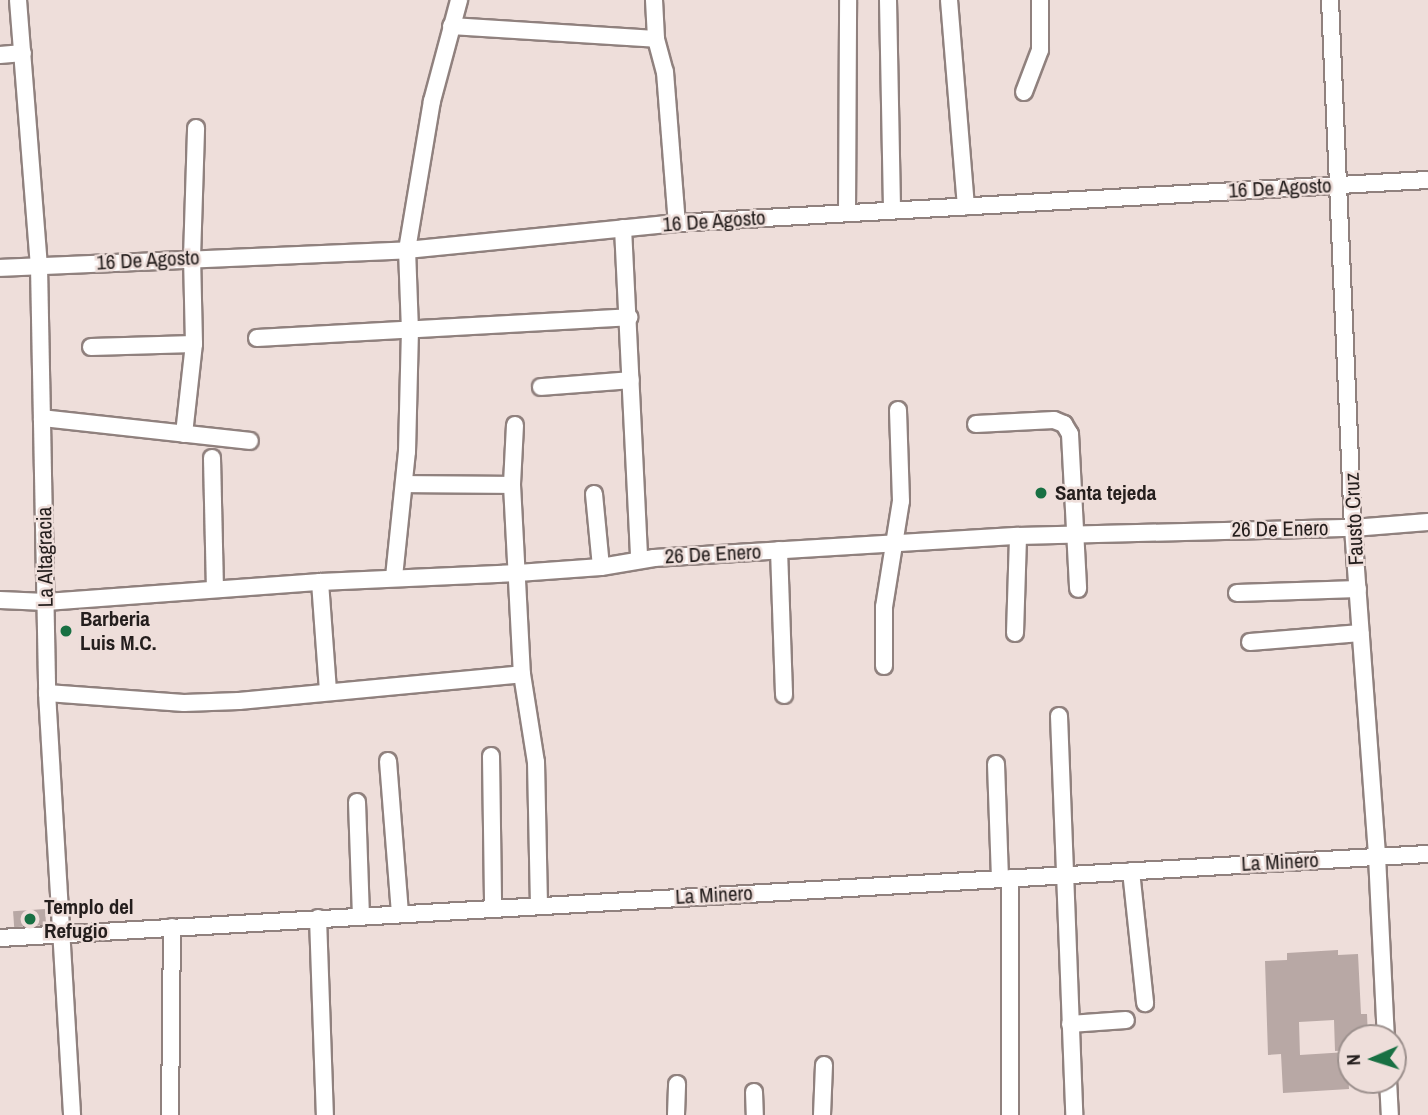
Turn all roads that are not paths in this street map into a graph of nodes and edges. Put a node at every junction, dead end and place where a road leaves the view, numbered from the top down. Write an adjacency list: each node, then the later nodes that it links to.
1 (18, 0): 11 (street, La Altagracia)
2 (459, 0): 9 (street)
3 (654, 0): 10 (street)
4 (848, 0): 19 (street)
5 (888, 0): 18 (street)
6 (949, 0): 17 (street)
7 (1040, 0): 13 (street)
8 (1330, 0): 16 (street, Fausto Cruz)
9 (451, 26): 10 (street); 22 (street)
10 (656, 39): 20 (street)
11 (23, 53): 12 (street); 24 (street, La Altagracia)
12 (0, 55)
13 (1024, 92)
14 (197, 128): 23 (street)
15 (1428, 180): 16 (street, 16 De Agosto)
16 (1339, 185): 17 (street, 16 De Agosto); 44 (street, Fausto Cruz)
17 (966, 206): 18 (street, 16 De Agosto)
18 (892, 210): 19 (street, 16 De Agosto)
19 (847, 213): 20 (street, 16 De Agosto)
20 (677, 223): 21 (street, 16 De Agosto)
21 (623, 228): 22 (street, 16 De Agosto); 26 (street)
22 (407, 250): 23 (street, 16 De Agosto); 27 (street)
23 (192, 258): 24 (street, 16 De Agosto); 29 (street)
24 (39, 266): 25 (street, 16 De Agosto); 34 (street, La Altagracia)
25 (0, 268)
26 (629, 317): 27 (street); 31 (street)
27 (410, 331): 28 (street); 40 (street)
28 (257, 338)
29 (194, 344): 30 (street); 37 (street)
30 (90, 347)
31 (631, 380): 32 (street); 49 (street)
32 (541, 387)
33 (898, 410): 47 (street)
34 (42, 418): 37 (street); 59 (street, La Altagracia)
35 (976, 424): 45 (street)
36 (515, 425): 41 (street)
37 (184, 433): 38 (street)
38 (250, 441)
39 (212, 458): 54 (street)
40 (404, 484): 41 (street); 52 (street)
41 (512, 485): 51 (street)
42 (594, 494): 50 (street)
43 (1428, 522): 44 (street, 26 De Enero)
44 (1353, 528): 45 (street, 26 De Enero); 56 (street, Fausto Cruz)
45 (1076, 534): 46 (street, 26 De Enero); 55 (street)
46 (1018, 536): 47 (street, 26 De Enero); 60 (street)
47 (892, 543): 48 (street, 26 De Enero); 63 (street)
48 (779, 550): 49 (street, 26 De Enero); 67 (street)
49 (639, 560): 50 (street, 26 De Enero)
50 (601, 567): 51 (street, 26 De Enero)
51 (518, 573): 52 (street, 26 De Enero); 64 (street)
52 (394, 577): 53 (street, 26 De Enero)
53 (320, 582): 54 (street, 26 De Enero); 65 (street)
54 (215, 589): 59 (street, 26 De Enero)
55 (1078, 589)
56 (1358, 589): 57 (street); 61 (street, Fausto Cruz)
57 (1237, 593)
58 (0, 600): 59 (street, 26 De Enero)
59 (46, 602): 66 (street, La Altagracia)
60 (1015, 633)
61 (1361, 633): 62 (street); 74 (street, Fausto Cruz)
62 (1250, 642)
63 (884, 666)
64 (522, 674): 65 (street); 78 (street)
65 (328, 692): 66 (street)
66 (47, 693): 84 (street, La Altagracia)
67 (785, 695)
68 (1059, 716): 76 (street)
69 (491, 756): 79 (street)
70 (388, 761): 80 (street)
71 (996, 764): 77 (street)
72 (357, 802): 81 (street)
73 (1428, 854): 74 (street, La Minero)
74 (1377, 856): 75 (street, La Minero); 89 (street, Fausto Cruz)
75 (1131, 871): 76 (street, La Minero); 86 (street)
76 (1064, 874): 77 (street, La Minero); 88 (street)
77 (1005, 878): 78 (street, La Minero); 100 (street)
78 (539, 905): 79 (street, La Minero)
79 (493, 907): 80 (street, La Minero)
80 (400, 913): 81 (street, La Minero)
81 (361, 915): 82 (street, La Minero)
82 (318, 918): 83 (street, La Minero); 96 (street)
83 (172, 927): 84 (street, La Minero); 95 (street)
84 (61, 933): 85 (street, La Minero); 94 (street, La Altagracia)
85 (0, 938)
86 (1145, 1003)
87 (1126, 1020): 88 (street)
88 (1070, 1024): 101 (street)
89 (1385, 1024)
90 (824, 1065): 99 (street)
91 (677, 1084): 97 (street)
92 (754, 1092): 98 (street)
93 (1389, 1094): 102 (street)
94 (72, 1115)
95 (170, 1115)
96 (325, 1115)
97 (676, 1115)
98 (755, 1115)
99 (822, 1115)
100 (1010, 1115)
101 (1074, 1115)
102 (1390, 1115)

